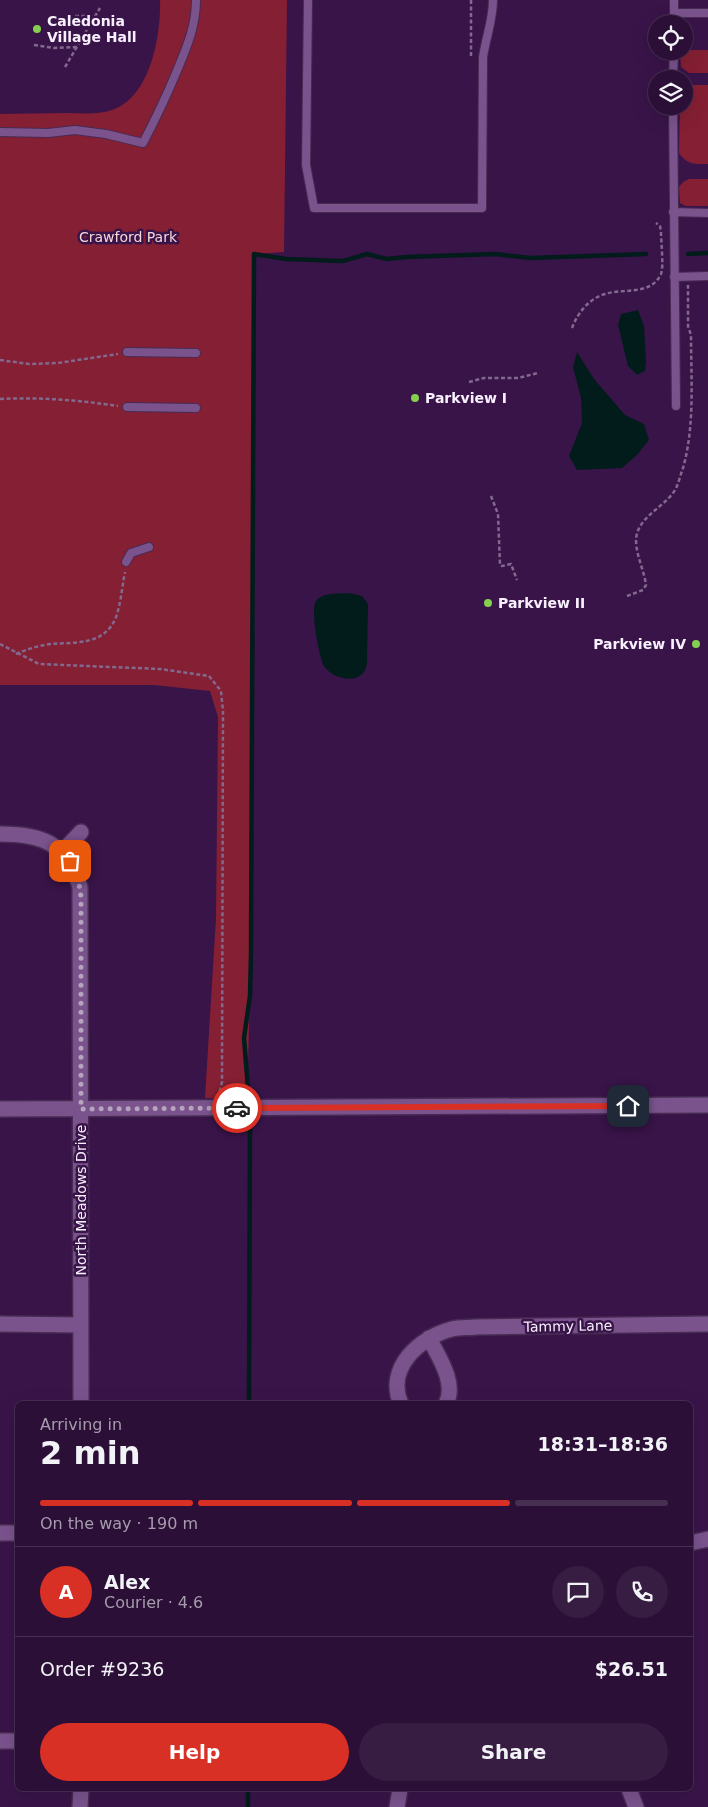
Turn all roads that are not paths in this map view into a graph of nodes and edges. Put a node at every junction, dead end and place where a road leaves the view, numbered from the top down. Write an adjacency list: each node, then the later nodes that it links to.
1 (196, 0): 8 (lane)
2 (308, 0): 3 (lane)
3 (493, 0)
4 (674, 0): 5 (lane)
5 (674, 13): 6 (lane)
6 (707, 14)
7 (673, 115): 9 (lane)
8 (0, 132)
9 (673, 212): 10 (lane); 11 (lane)
10 (708, 213)
11 (674, 276): 12 (lane); 15 (lane)
12 (708, 276)
13 (127, 352): 14 (lane)
14 (196, 352)
15 (676, 406)
16 (127, 407): 17 (lane)
17 (196, 408)
18 (149, 547): 19 (lane)
19 (126, 562)
20 (81, 832): 22 (street)
21 (0, 834): 22 (street)
22 (62, 852): 25 (street, North Meadows Drive)
23 (708, 1105): 25 (street)
24 (0, 1109): 25 (street)
25 (81, 1109): 27 (street, North Meadows Drive)
26 (0, 1324): 27 (street)
27 (81, 1324): 30 (street, North Meadows Drive)
28 (708, 1324): 29 (street, Tammy Lane)
29 (429, 1338): 31 (street, Tammy Lane); 32 (street)
30 (81, 1401)
31 (400, 1401)
32 (448, 1401)
33 (0, 1533): 34 (street)
34 (15, 1533)
35 (708, 1539): 36 (street)
36 (693, 1542)
37 (0, 1741): 38 (street)
38 (15, 1741)
39 (81, 1791): 42 (street)
40 (400, 1791): 43 (street)
41 (630, 1791): 44 (street)
42 (80, 1807)
43 (397, 1807)
44 (636, 1807)

